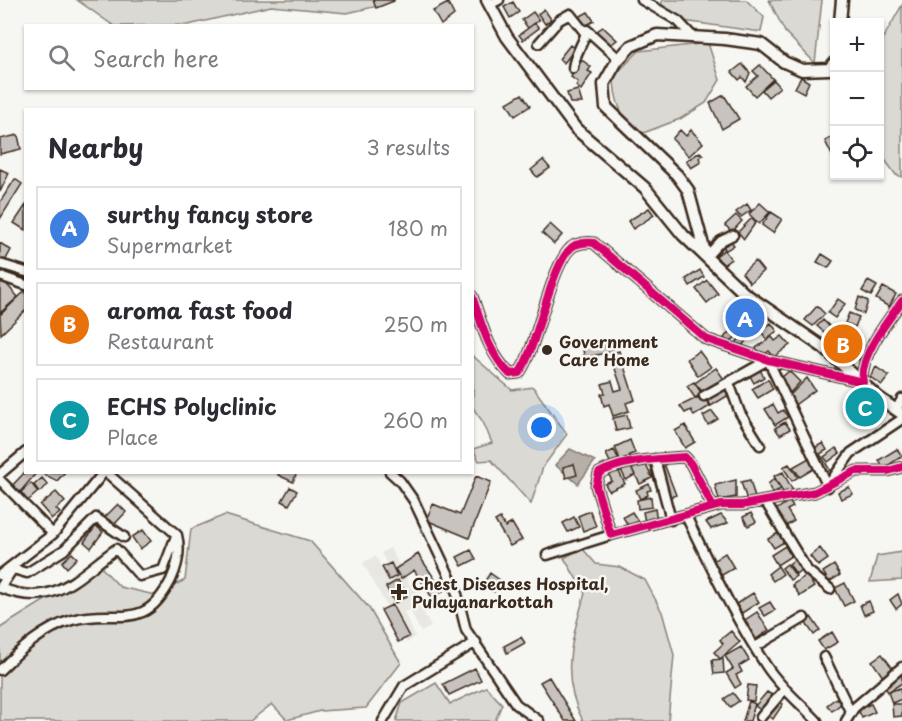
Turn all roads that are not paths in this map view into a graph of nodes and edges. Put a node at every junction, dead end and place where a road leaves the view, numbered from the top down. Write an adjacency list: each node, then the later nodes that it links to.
1 (642, 0): 6 (street)
2 (842, 0): 4 (main road)
3 (492, 2): 12 (main road)
4 (840, 18)
5 (586, 34): 7 (street); 8 (street); 9 (street)
6 (693, 37): 8 (main road); 10 (main road)
7 (539, 43)
8 (619, 59): 12 (main road)
9 (573, 68)
10 (830, 68)
11 (733, 236): 12 (street)
12 (706, 257): 20 (main road)
13 (0, 264): 14 (street)
14 (24, 271)
15 (0, 276): 16 (street)
16 (24, 284)
17 (902, 301): 20 (street)
18 (474, 302): 19 (street)
19 (768, 360): 20 (street); 21 (street); 33 (street)
20 (863, 382): 23 (main road)
21 (729, 383): 22 (street); 24 (street)
22 (704, 396)
23 (901, 408): 33 (street)
24 (760, 445)
25 (24, 454): 28 (street)
26 (654, 459): 35 (street); 37 (street); 40 (street)
27 (902, 467): 33 (street)
28 (0, 474)
29 (103, 474): 38 (street)
30 (107, 474): 39 (street)
31 (392, 474): 48 (street)
32 (0, 480): 38 (street)
33 (828, 486): 34 (street)
34 (765, 501): 35 (street); 46 (street)
35 (713, 507): 36 (street)
36 (686, 516): 37 (street); 49 (street)
37 (671, 520): 40 (street)
38 (53, 534): 43 (street)
39 (177, 535): 45 (street); 52 (street)
40 (611, 535): 42 (street)
41 (124, 537): 43 (street)
42 (547, 555)
43 (15, 565): 44 (street); 45 (street)
44 (0, 575)
45 (0, 588)
46 (830, 589)
47 (804, 618): 49 (street)
48 (476, 642): 56 (street); 57 (street)
49 (755, 647): 53 (street)
50 (824, 657): 55 (street)
51 (902, 667): 55 (street)
52 (0, 669)
53 (784, 690): 54 (street); 58 (street)
54 (761, 717)
55 (849, 717)
56 (383, 721)
57 (539, 721)
58 (817, 721)

